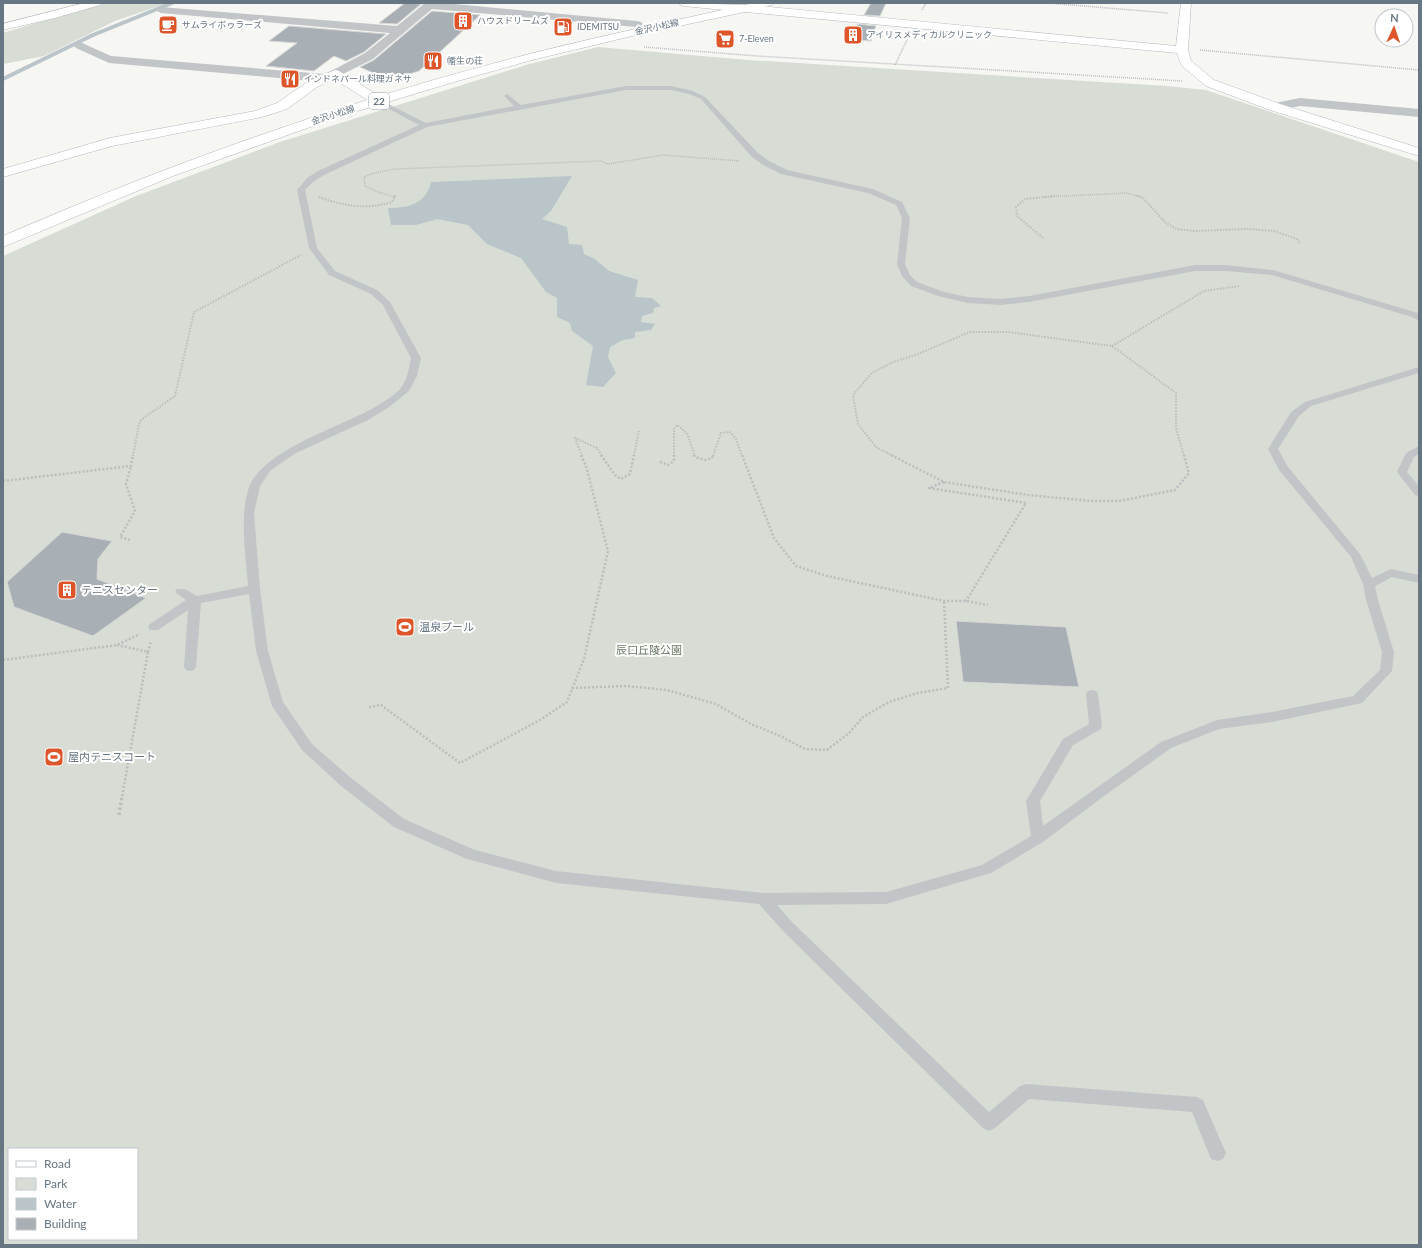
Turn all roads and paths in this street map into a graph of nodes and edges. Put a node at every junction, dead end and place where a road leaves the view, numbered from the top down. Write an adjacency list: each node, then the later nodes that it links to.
1 (96, 3): 12 (main road)
2 (683, 3): 7 (main road)
3 (734, 3): 7 (main road, 金沢小松線 / 22)
4 (768, 3): 8 (main road, 金沢小松線 / 22)
5 (1048, 3): 9 (path)
6 (430, 4): 11 (street); 13 (street)
7 (721, 6): 8 (main road); 11 (main road, 金沢小松線 / 22)
8 (748, 8): 16 (main road); 21 (main road, 金沢小松線 / 22)
9 (1185, 9): 16 (main road)
10 (161, 10): 13 (street)
11 (637, 24): 21 (main road, 金沢小松線 / 22)
12 (3, 27)
13 (399, 30): 18 (street)
14 (80, 46): 18 (street)
15 (640, 46): 19 (path)
16 (1182, 50): 17 (path); 19 (main road)
17 (1419, 70)
18 (329, 76): 21 (main road); 28 (main road)
19 (1210, 83): 23 (main road)
20 (507, 96): 22 (lane)
21 (373, 98): 25 (lane); 30 (main road, 金沢小松線 / 22); 32 (main road, 金沢小松線 / 22)
22 (519, 107): 25 (lane); 27 (lane)
23 (1275, 107): 24 (street); 26 (main road)
24 (1419, 113)
25 (425, 125): 29 (lane)
26 (1419, 152)
27 (766, 163): 29 (path); 35 (lane)
28 (3, 173)
29 (301, 190): 34 (lane)
30 (3, 232)
31 (1043, 238): 33 (path)
32 (3, 242)
33 (1300, 244)
34 (313, 248): 40 (path); 47 (lane)
35 (1419, 318)
36 (1419, 370): 46 (lane)
37 (639, 430): 57 (path)
38 (1419, 449): 43 (lane)
39 (660, 462): 50 (path)
40 (131, 466): 41 (path); 44 (path)
41 (3, 481)
42 (944, 482): 42 (path); 51 (path)
43 (1419, 493)
44 (130, 540)
45 (1419, 579): 46 (lane)
46 (1369, 584): 61 (lane)
47 (254, 589): 49 (lane); 62 (lane)
48 (180, 592): 49 (lane)
49 (195, 600): 53 (lane); 56 (lane)
50 (944, 601): 51 (path); 57 (path)
51 (966, 601): 52 (path)
52 (988, 605)
53 (154, 627): 54 (path)
54 (117, 645): 55 (path); 60 (path)
55 (3, 660)
56 (190, 666)
57 (572, 688): 59 (path)
58 (1092, 694): 61 (lane)
59 (369, 707)
60 (119, 815)
61 (1038, 838): 62 (lane)
62 (763, 899): 63 (lane)
63 (1217, 1153)

